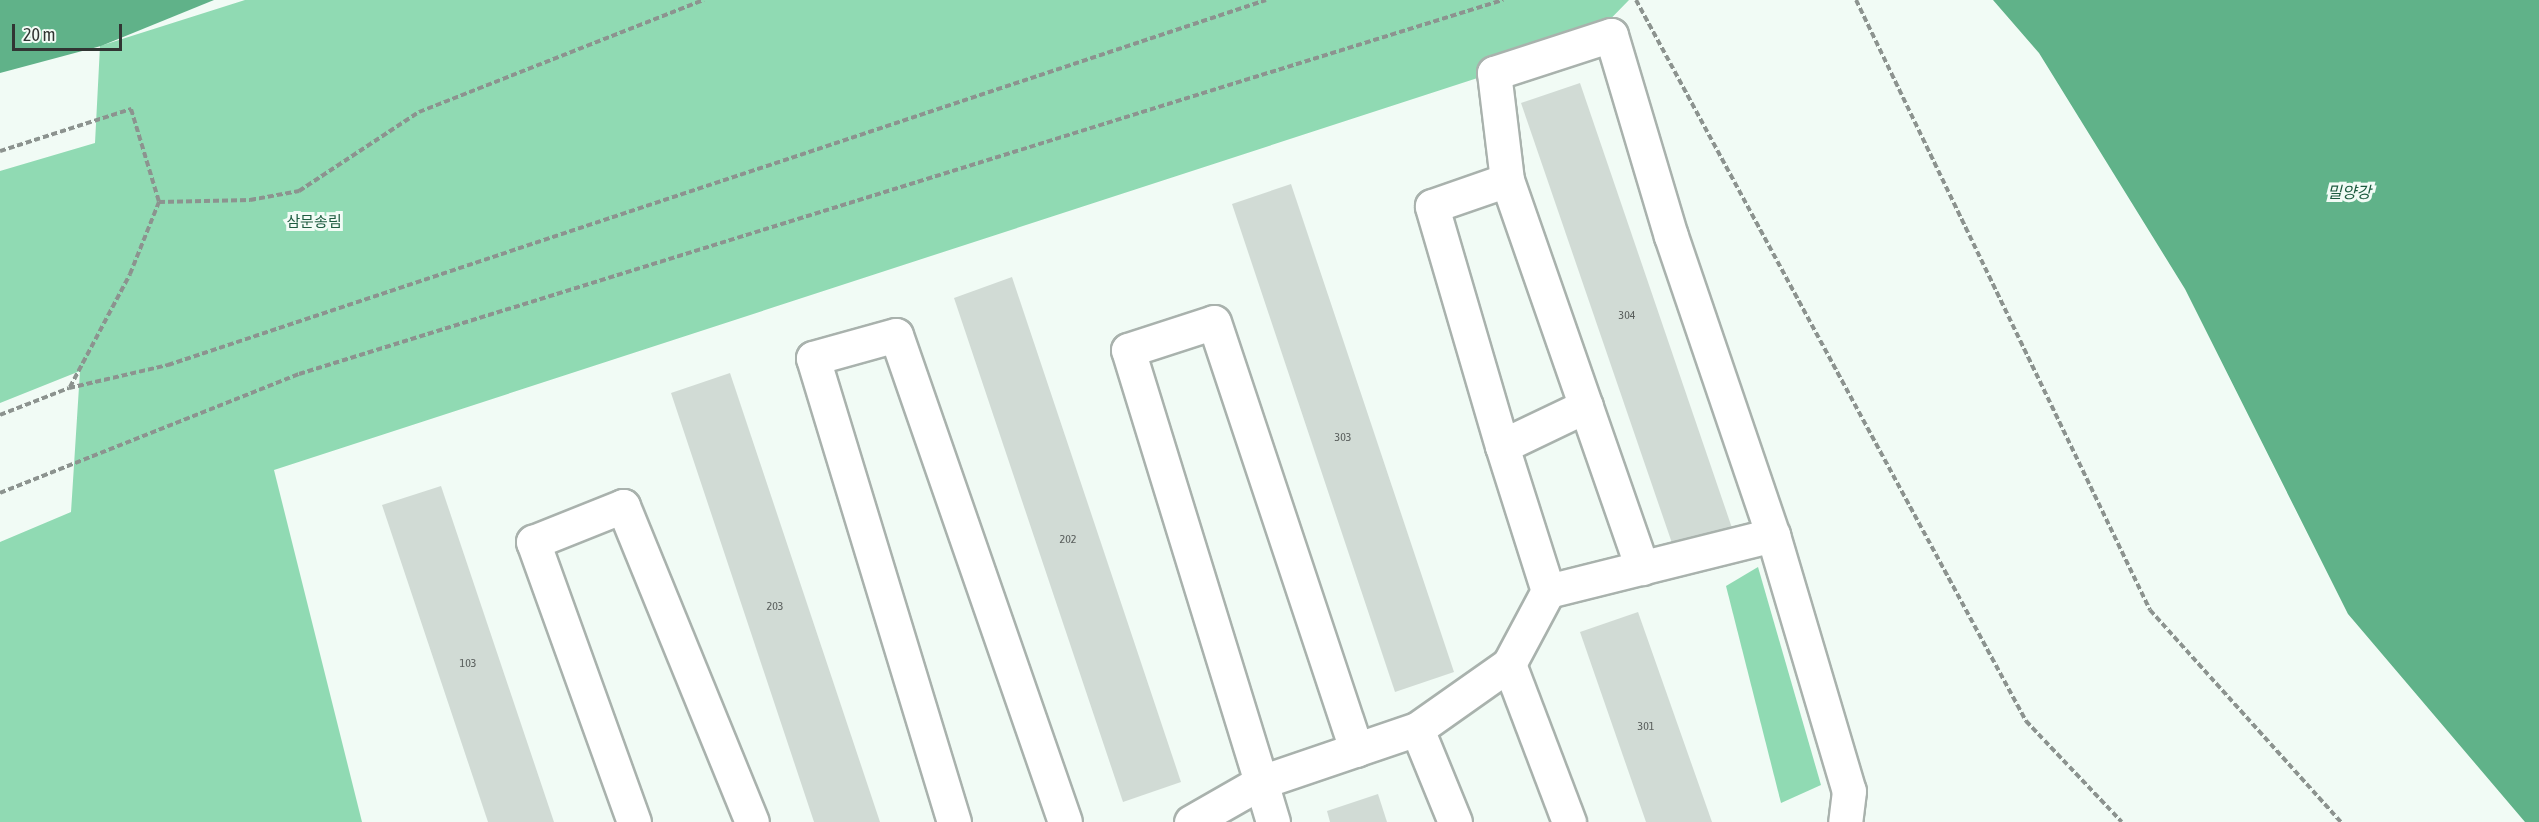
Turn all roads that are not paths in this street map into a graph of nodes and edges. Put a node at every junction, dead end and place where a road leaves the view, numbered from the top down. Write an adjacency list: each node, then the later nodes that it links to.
1 (1507, 180): 2 (lane); 3 (lane); 4 (lane)
2 (1586, 406): 3 (lane); 5 (lane)
3 (1502, 446): 6 (lane)
4 (1773, 535): 5 (lane); 19 (lane)
5 (1642, 568): 6 (lane)
6 (1548, 591): 7 (lane)
7 (1509, 664): 8 (lane); 18 (lane)
8 (1418, 729): 9 (lane); 17 (lane)
9 (1356, 750): 10 (lane); 10 (lane)
10 (1261, 782): 15 (lane); 16 (lane)
11 (634, 822): 12 (lane)
12 (752, 822)
13 (954, 822): 14 (lane)
14 (1065, 822)
15 (1191, 822)
16 (1272, 822)
17 (1455, 822)
18 (1569, 822)
19 (1845, 822)

